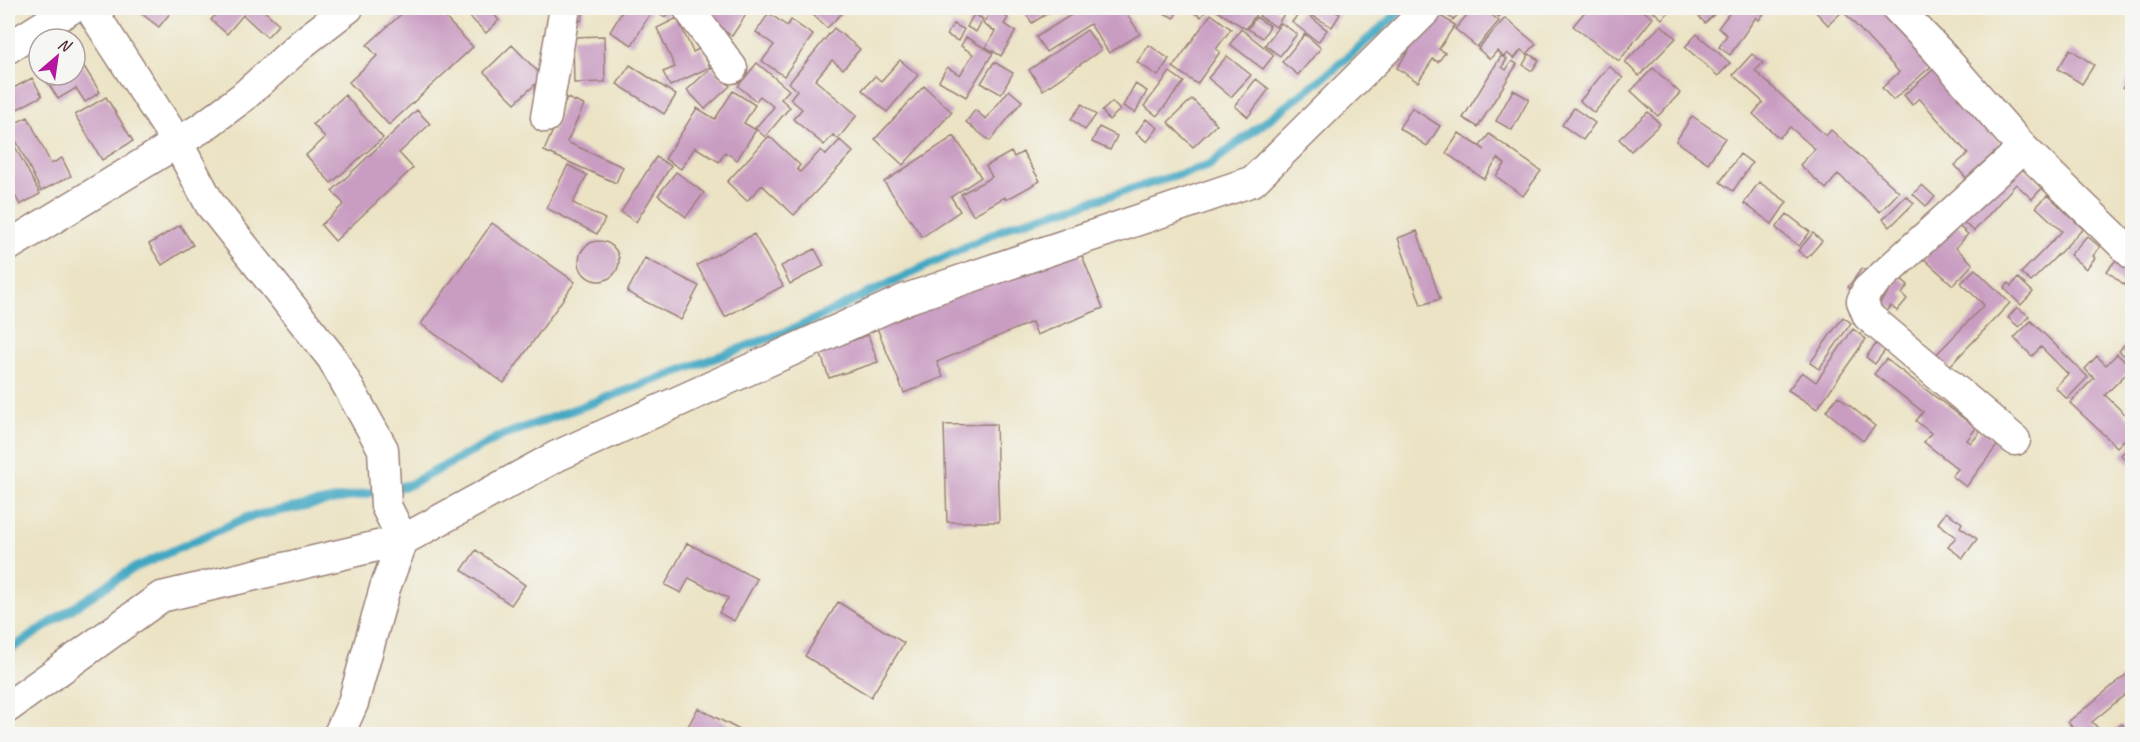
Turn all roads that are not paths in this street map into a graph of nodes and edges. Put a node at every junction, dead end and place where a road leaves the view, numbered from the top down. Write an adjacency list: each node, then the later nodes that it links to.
1 (72, 8): 8 (street)
2 (90, 8): 11 (street)
3 (348, 8): 11 (street)
4 (565, 8): 10 (street)
5 (688, 8): 9 (street)
6 (1428, 8): 16 (street)
7 (1897, 8): 12 (street)
8 (8, 48)
9 (732, 68)
10 (546, 117)
11 (177, 142): 13 (street); 16 (street)
12 (2023, 148): 14 (street); 15 (street)
13 (8, 246)
14 (2133, 254)
15 (2015, 440)
16 (403, 540): 17 (street); 18 (street)
17 (8, 707)
18 (339, 735)

